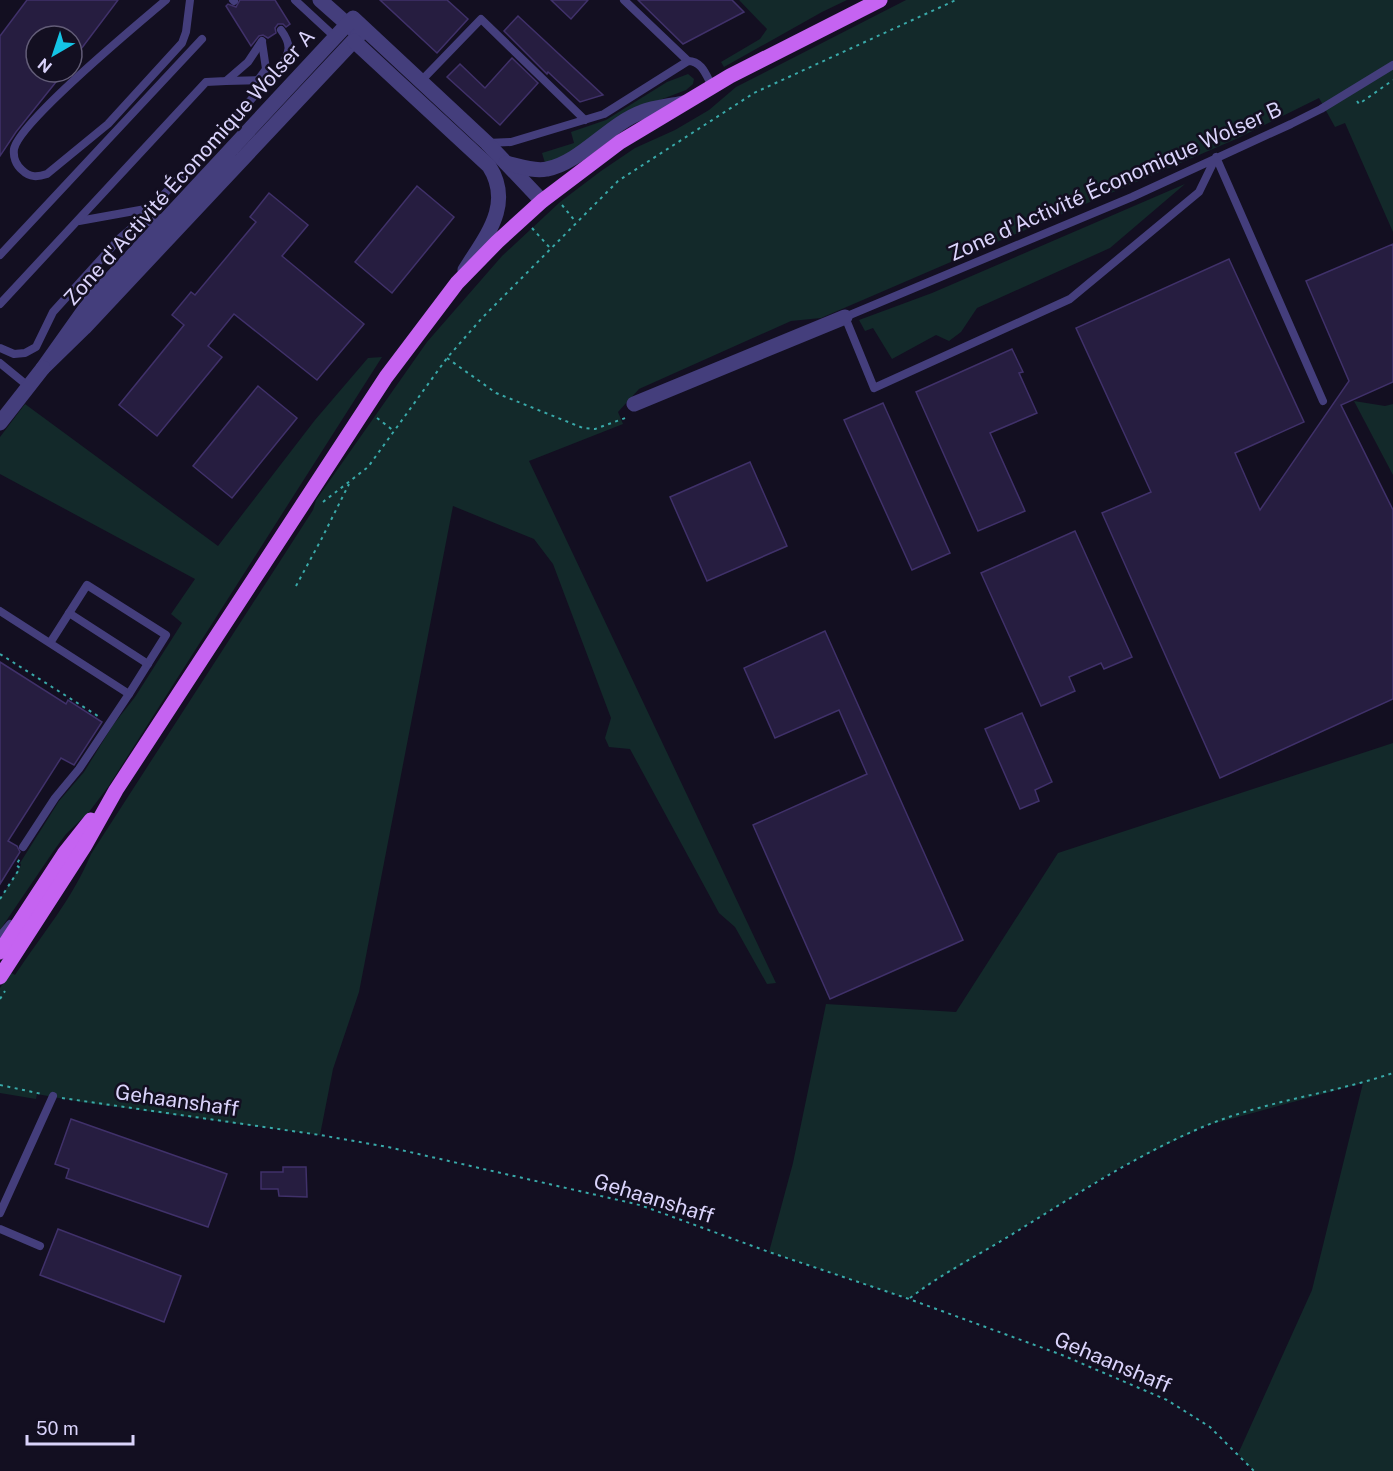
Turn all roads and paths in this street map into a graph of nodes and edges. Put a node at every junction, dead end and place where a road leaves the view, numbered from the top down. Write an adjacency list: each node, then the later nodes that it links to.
1 (166, 0): 2 (lane)
2 (190, 0)
3 (295, 0): 10 (lane)
4 (320, 0): 8 (street, Zone d'Activité Économique Wolser A)
5 (624, 0): 13 (lane)
6 (880, 0): 19 (main road)
7 (956, 0): 30 (path)
8 (347, 24): 10 (street, Zone d'Activité Économique Wolser A); 11 (street, Zone d'Activité Économique Wolser A); 18 (street)
9 (281, 30): 16 (lane)
10 (335, 37): 25 (street, Zone d'Activité Économique Wolser A)
11 (357, 38): 25 (street, Zone d'Activité Économique Wolser A); 27 (street, Zone d'Activité Économique Wolser A); 35 (street)
12 (202, 39): 33 (lane)
13 (688, 60): 19 (lane); 21 (lane)
14 (1393, 65): 23 (lane, Zone d'Activité Économique Wolser B)
15 (258, 80): 16 (lane); 17 (lane); 17 (lane)
16 (269, 80): 29 (lane)
17 (226, 81): 29 (lane)
18 (421, 81): 21 (lane); 22 (street)
19 (712, 87): 20 (main road)
20 (683, 103): 24 (street); 27 (main road)
21 (585, 120): 22 (lane)
22 (487, 143): 24 (street)
23 (1216, 157): 37 (lane, Zone d'Activité Économique Wolser B); 37 (lane); 42 (lane)
24 (506, 163): 27 (street)
25 (225, 176): 28 (street, Zone d'Activité Économique Wolser A); 34 (street, Zone d'Activité Économique Wolser A)
26 (560, 202): 30 (path)
27 (539, 203): 35 (main road)
28 (171, 214): 34 (street, Zone d'Activité Économique Wolser A); 38 (lane)
29 (78, 221): 36 (lane)
30 (575, 222): 32 (path)
31 (531, 227): 32 (path)
32 (550, 248): 39 (path)
33 (0, 255)
34 (144, 261): 41 (street, Zone d'Activité Économique Wolser A)
35 (457, 283): 44 (main road)
36 (0, 304)
37 (845, 317): 43 (street)
38 (0, 348)
39 (447, 358): 43 (path); 46 (path)
40 (0, 363): 41 (lane)
41 (28, 386): 45 (street, Zone d'Activité Économique Wolser A)
42 (1323, 402)
43 (634, 404)
44 (365, 409): 46 (path); 57 (main road)
45 (0, 423)
46 (393, 431): 47 (path)
47 (350, 482): 48 (path); 49 (path)
48 (322, 502)
49 (296, 586)
50 (0, 611): 52 (lane)
51 (69, 613): 52 (lane); 54 (lane); 54 (lane)
52 (50, 643): 55 (lane)
53 (0, 654): 56 (path)
54 (148, 664): 55 (lane)
55 (129, 694): 56 (lane)
56 (108, 723): 58 (lane)
57 (116, 790): 61 (lane); 62 (main road); 63 (main road)
58 (23, 847)
59 (20, 868): 60 (path)
60 (0, 899)
61 (0, 936)
62 (0, 952)
63 (5, 980): 64 (path)
64 (0, 999)
65 (1393, 1073): 71 (path)
66 (0, 1085): 67 (path, Gehaanshaff)
67 (53, 1096): 68 (lane); 71 (path, Gehaanshaff)
68 (0, 1213)
69 (0, 1229): 70 (lane)
70 (40, 1246)
71 (909, 1299): 72 (path, Gehaanshaff)
72 (1254, 1471)

